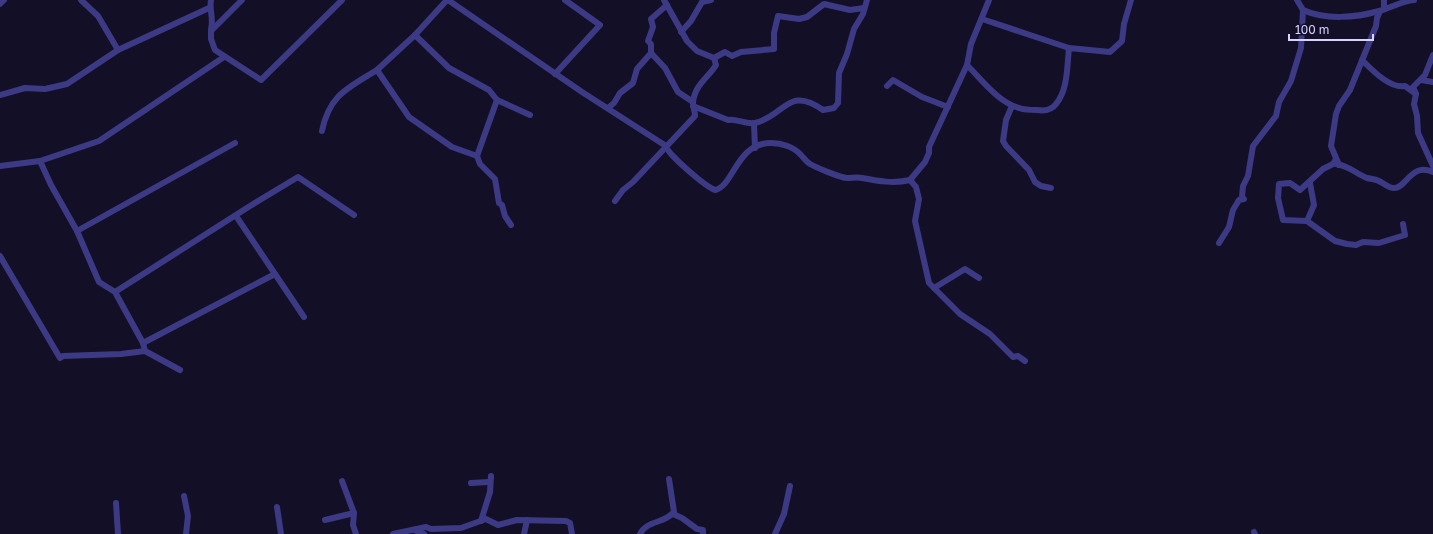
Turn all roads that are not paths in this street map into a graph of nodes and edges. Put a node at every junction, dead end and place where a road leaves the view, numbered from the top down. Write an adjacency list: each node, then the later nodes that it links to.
1 (4, 0): 16 (street)
2 (211, 0): 17 (street)
3 (242, 0): 24 (street)
4 (342, 0): 31 (street)
5 (447, 0): 26 (street); 36 (street)
6 (565, 0): 36 (street)
7 (711, 0): 25 (street)
8 (867, 0): 18 (street)
9 (989, 0): 23 (street)
10 (1131, 0): 27 (street)
11 (1297, 0): 19 (street)
12 (1384, 0): 20 (street)
13 (1414, 0): 20 (street)
14 (83, 1): 28 (street)
15 (665, 3): 25 (street); 29 (street)
16 (0, 4)
17 (209, 8): 24 (street); 28 (street)
18 (864, 8): 32 (street); 49 (street)
19 (1303, 10): 21 (street); 72 (street)
20 (1382, 10): 21 (street); 22 (street)
21 (1369, 14): 22 (street)
22 (1376, 18): 33 (street)
23 (982, 19): 27 (street); 34 (street)
24 (211, 31): 31 (street)
25 (681, 32): 32 (street)
26 (415, 35): 35 (street); 43 (street)
27 (1069, 48): 45 (street)
28 (118, 50): 42 (street)
29 (651, 52): 44 (street); 46 (street)
30 (1433, 55): 37 (street)
31 (224, 57): 57 (street)
32 (714, 58): 44 (street)
33 (1362, 60): 41 (street); 58 (street)
34 (967, 65): 45 (street); 47 (street)
35 (377, 70): 50 (street); 56 (street)
36 (555, 74): 46 (street)
37 (1425, 75): 38 (street); 39 (street)
38 (1421, 80): 39 (street); 41 (street)
39 (1431, 81)
40 (887, 86): 47 (street)
41 (1416, 94): 53 (street)
42 (0, 95)
43 (497, 100): 48 (street); 56 (street)
44 (693, 104): 49 (street); 52 (street)
45 (1012, 106): 64 (street)
46 (608, 108): 52 (street)
47 (948, 108): 62 (street)
48 (530, 114)
49 (754, 123): 54 (street)
50 (322, 131)
51 (235, 143): 71 (street)
52 (666, 146): 54 (street); 65 (street)
53 (1425, 147): 55 (street); 60 (street)
54 (755, 148): 62 (street)
55 (1433, 148)
56 (477, 156): 70 (street)
57 (40, 161): 59 (street); 71 (street)
58 (1336, 162): 61 (street); 63 (street)
59 (0, 166)
60 (1433, 166)
61 (1433, 172)
62 (910, 180): 76 (street)
63 (1310, 183): 68 (street); 68 (street)
64 (1051, 188)
65 (615, 201)
66 (354, 215): 67 (street)
67 (236, 216): 74 (street); 77 (street)
68 (1307, 221): 69 (street)
69 (1403, 224)
70 (511, 225)
71 (77, 231): 77 (street)
72 (1219, 243)
73 (0, 256): 80 (street)
74 (275, 274): 78 (street); 79 (street)
75 (980, 278): 76 (street)
76 (934, 288): 81 (street)
77 (115, 292): 79 (street)
78 (304, 316)
79 (143, 343): 80 (street)
80 (145, 351): 82 (street)
81 (1025, 361)
82 (180, 370)
83 (669, 479): 91 (street)
84 (342, 481): 90 (street)
85 (471, 483): 94 (street)
86 (790, 486): 107 (street)
87 (184, 496): 98 (street)
88 (116, 503): 97 (street)
89 (277, 507): 99 (street)
90 (354, 513): 92 (street); 100 (street)
91 (673, 514): 105 (street); 106 (street)
92 (325, 520)
93 (527, 520): 94 (street); 103 (street); 104 (street)
94 (482, 521): 95 (street)
95 (426, 526): 96 (street); 102 (street)
96 (414, 530): 101 (street); 102 (street)
97 (118, 534)
98 (186, 534)
99 (282, 534)
100 (356, 534)
101 (393, 534)
102 (424, 534)
103 (524, 534)
104 (572, 534)
105 (640, 534)
106 (703, 534)
107 (775, 534)

